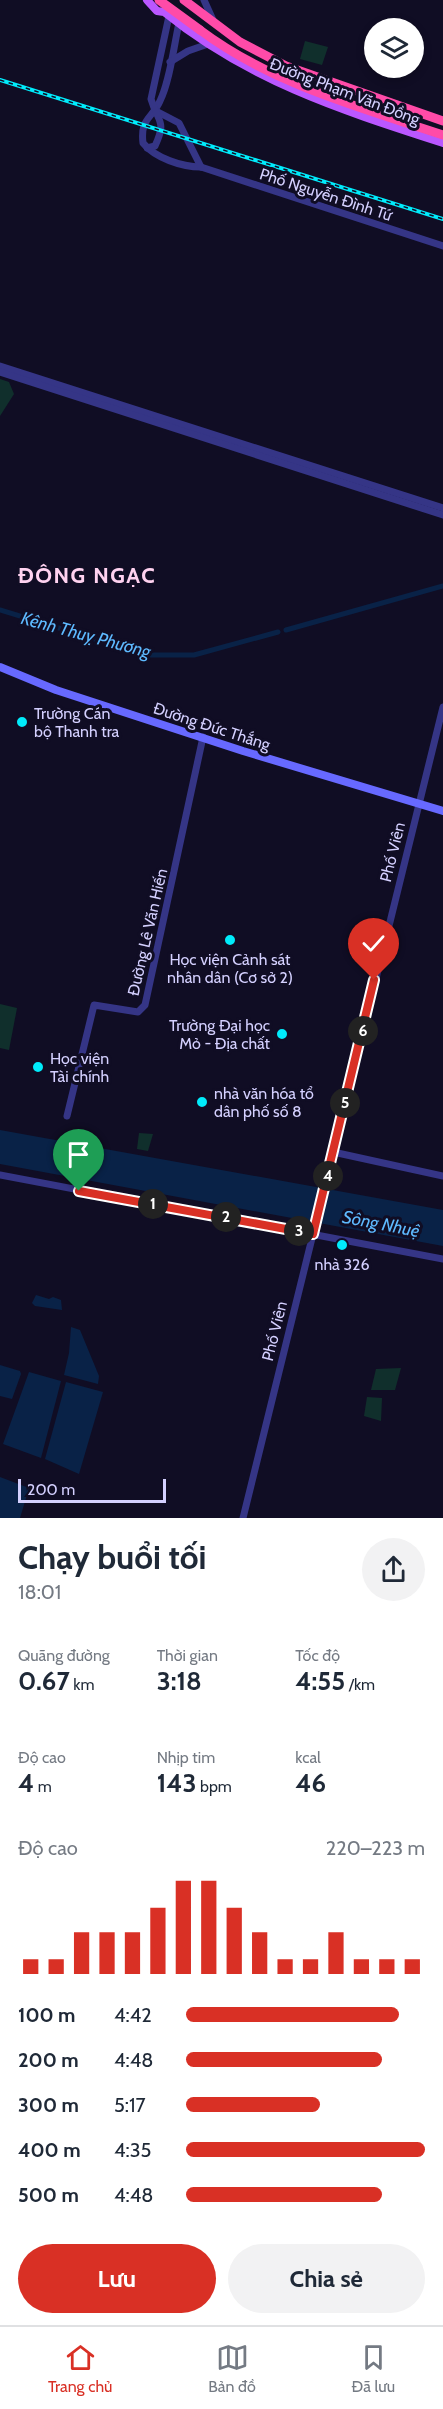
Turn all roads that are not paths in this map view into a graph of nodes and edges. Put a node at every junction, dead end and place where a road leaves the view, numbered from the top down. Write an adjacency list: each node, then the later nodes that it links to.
1 (147, 0): 6 (main road, Đường Phạm Văn Đồng)
2 (161, 0): 6 (main road); 17 (highway, bridge)
3 (173, 0): 6 (main road)
4 (185, 0): 7 (main road, Đường Phạm Văn Đồng); 8 (main road); 16 (highway, bridge)
5 (204, 0): 7 (street)
6 (167, 14): 8 (main road, Đường Phạm Văn Đồng); 10 (street)
7 (213, 20): 16 (main road, Đường Phạm Văn Đồng)
8 (179, 23): 9 (main road, Đường Phạm Văn Đồng); 11 (street)
9 (208, 44): 12 (street); 14 (main road, Đường Phạm Văn Đồng)
10 (163, 46): 11 (street); 15 (street)
11 (173, 48): 12 (street); 13 (street)
12 (188, 51): 13 (street)
13 (170, 62): 15 (street)
14 (240, 62): 17 (main road, Đường Phạm Văn Đồng); 18 (main road, Đường Phạm Văn Đồng)
15 (154, 110): 19 (street); 19 (street); 20 (street)
16 (443, 119)
17 (443, 136)
18 (443, 143)
19 (147, 148): 20 (street, Phố Nguyễn Đình Tứ)
20 (201, 167): 21 (street, Phố Nguyễn Đình Tứ)
21 (443, 246)
22 (0, 366): 24 (street)
23 (0, 372): 25 (street)
24 (443, 508)
25 (443, 515)
26 (0, 667): 28 (main road, Đường Đức Thắng)
27 (443, 707): 29 (street)
28 (203, 737): 29 (main road, Đường Đức Thắng); 31 (street, Đường Lê Văn Hiến)
29 (418, 804): 30 (main road, Đường Đức Thắng); 32 (street, Phố Viên)
30 (443, 811)
31 (68, 1116)
32 (333, 1152): 34 (street); 35 (street, Phố Viên)
33 (0, 1175): 35 (street)
34 (443, 1176)
35 (314, 1230): 36 (street); 37 (street, Phố Viên)
36 (443, 1258)
37 (243, 1518)

